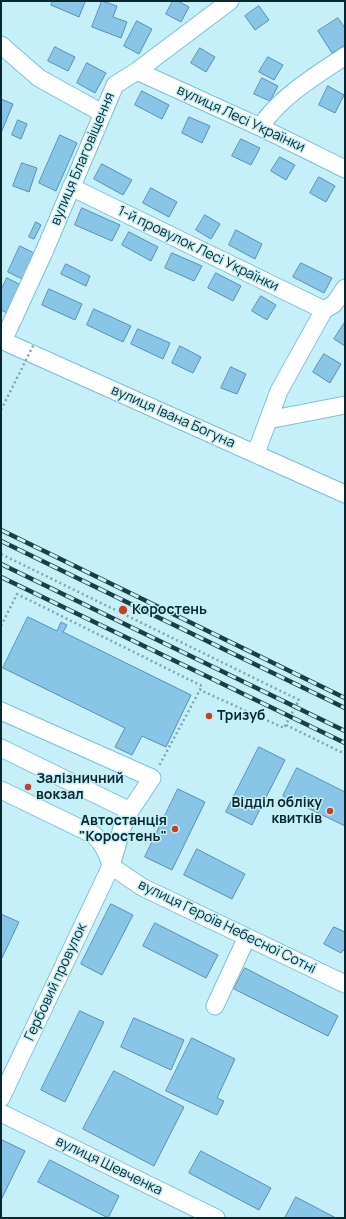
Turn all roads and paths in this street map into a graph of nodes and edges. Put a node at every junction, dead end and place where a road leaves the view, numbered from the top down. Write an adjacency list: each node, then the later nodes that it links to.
1 (230, 1): 4 (street, вулиця Благовіщення)
2 (1, 45): 5 (street)
3 (345, 56): 6 (street)
4 (137, 71): 5 (street, вулиця Благовіщення); 6 (street, вулиця Лесі Українки)
5 (102, 112): 8 (street, вулиця Благовіщення)
6 (260, 127): 7 (street, вулиця Лесі Українки)
7 (345, 169)
8 (71, 187): 10 (street, 1-й провулок Лесі Українки); 11 (street, вулиця Благовіщення)
9 (345, 288): 10 (street)
10 (324, 310): 15 (street)
11 (2, 341): 16 (street, вулиця Івана Богуна)
12 (34, 344): 14 (path, bridge)
13 (345, 405): 15 (street)
14 (1, 410)
15 (268, 420): 16 (street)
16 (256, 454): 17 (street, вулиця Івана Богуна)
17 (345, 494)
18 (1, 554): 22 (path)
19 (1, 626): 20 (path)
20 (200, 690): 22 (path); 25 (path)
21 (1, 711): 25 (street)
22 (286, 725): 24 (path)
23 (1, 748): 27 (street)
24 (345, 754)
25 (152, 778): 27 (street, Гербовий провулок)
26 (1, 790): 28 (street)
27 (130, 811): 28 (street, Гербовий провулок)
28 (111, 866): 29 (street, вулиця Героїв Небесної Сотні); 32 (street, Гербовий провулок)
29 (247, 937): 30 (street, вулиця Героїв Небесної Сотні); 31 (street)
30 (345, 984)
31 (215, 1006)
32 (1, 1098)
33 (1, 1113): 34 (street, вулиця Шевченка)
34 (216, 1218)

